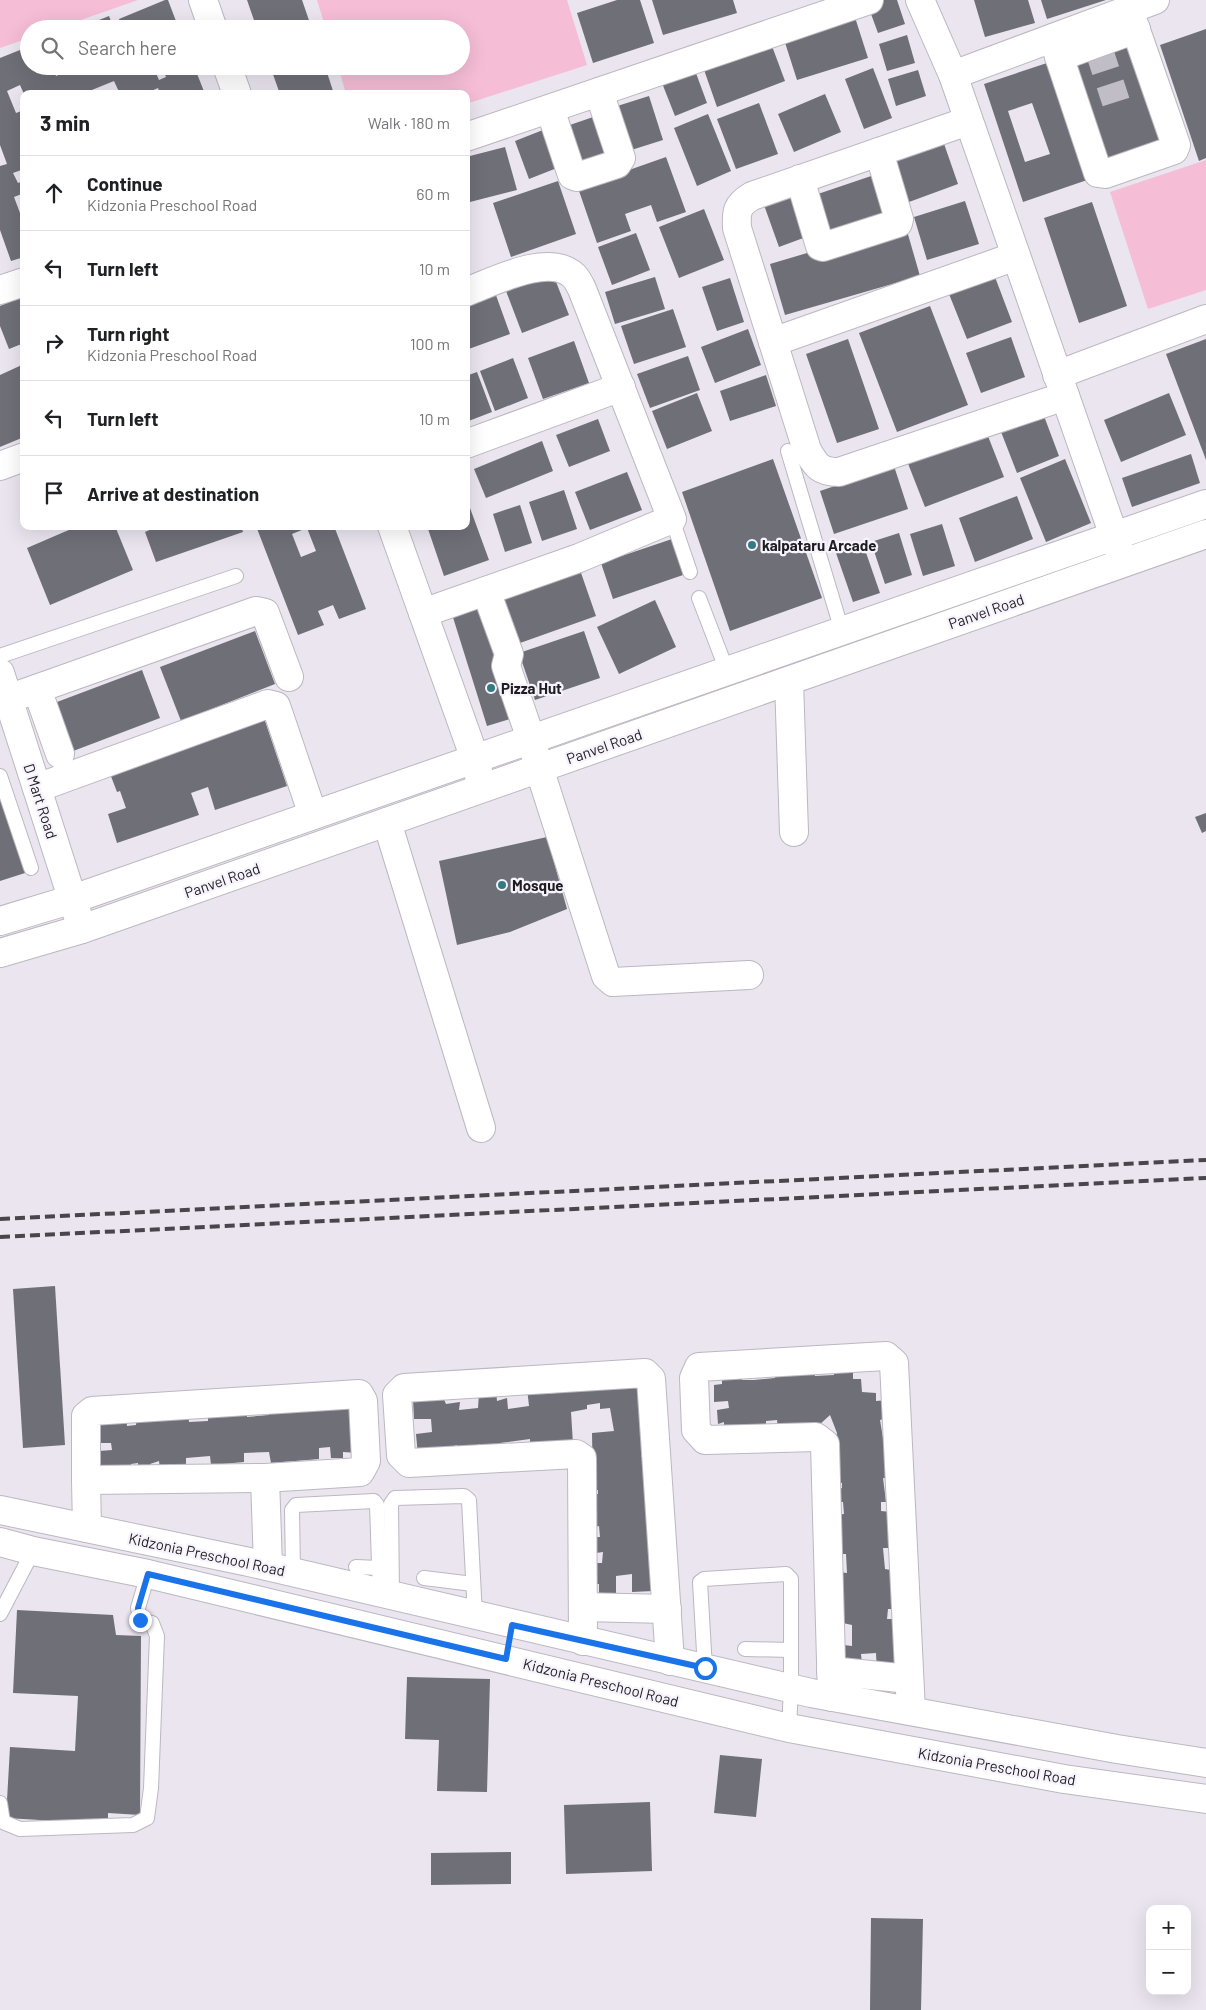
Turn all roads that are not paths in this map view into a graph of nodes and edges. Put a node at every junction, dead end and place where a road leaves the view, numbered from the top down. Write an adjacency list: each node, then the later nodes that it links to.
1 (203, 0): 6 (street)
2 (869, 0): 11 (street)
3 (920, 0): 9 (street)
4 (1155, 0): 5 (street)
5 (1132, 19): 7 (street); 7 (street)
6 (210, 20)
7 (1056, 47): 9 (street)
8 (230, 75): 10 (street)
9 (953, 75): 13 (street)
10 (236, 90)
11 (599, 92): 12 (street); 12 (street)
12 (550, 109): 14 (street)
13 (968, 121): 15 (street); 17 (street)
14 (470, 136)
15 (882, 160): 16 (street); 16 (street)
16 (802, 186): 22 (street)
17 (1016, 256): 22 (street); 23 (street)
18 (20, 283): 19 (street)
19 (0, 290)
20 (470, 291): 24 (street)
21 (1206, 319): 23 (street)
22 (773, 342): 23 (street)
23 (1061, 385): 33 (street)
24 (621, 387): 25 (street); 30 (street)
25 (470, 443)
26 (788, 451): 40 (lane)
27 (20, 458): 28 (street)
28 (0, 466)
29 (1206, 504): 33 (street, Panvel Road)
30 (672, 518): 35 (lane); 37 (street)
31 (393, 530): 39 (street)
32 (1206, 534): 34 (street, Panvel Road)
33 (1114, 536): 34 (street); 40 (street, Panvel Road)
34 (1123, 563): 45 (street, Panvel Road)
35 (690, 572)
36 (236, 576): 41 (lane)
37 (486, 591): 39 (street); 48 (street)
38 (699, 598): 42 (lane)
39 (423, 613): 50 (street)
40 (842, 631): 42 (street, Panvel Road)
41 (0, 656)
42 (727, 671): 48 (street, Panvel Road)
43 (0, 673): 47 (street, D Mart Road)
44 (290, 677): 46 (street)
45 (789, 681): 51 (street, Panvel Road); 57 (street)
46 (37, 688): 47 (street); 49 (street)
47 (8, 699): 53 (street, D Mart Road)
48 (531, 739): 50 (street, Panvel Road); 51 (street)
49 (60, 754)
50 (475, 759): 54 (street); 55 (street, Panvel Road)
51 (538, 768): 54 (street, Panvel Road); 63 (street)
52 (0, 776): 58 (lane)
53 (37, 788): 55 (street); 59 (street, D Mart Road)
54 (482, 788): 56 (street, Panvel Road)
55 (313, 815): 59 (street, Panvel Road)
56 (387, 822): 61 (street, Panvel Road); 64 (street)
57 (794, 832)
58 (31, 868)
59 (73, 899): 60 (street, Panvel Road); 61 (street, D Mart Road)
60 (0, 921)
61 (82, 929): 62 (street, Panvel Road)
62 (0, 953)
63 (748, 975)
64 (481, 1128)
65 (265, 1478): 66 (street); 66 (street); 72 (street)
66 (86, 1480): 68 (street)
67 (0, 1510): 68 (street, Kidzonia Preschool Road)
68 (87, 1528): 72 (street, Kidzonia Preschool Road)
69 (0, 1542): 70 (street, Kidzonia Preschool Road)
70 (33, 1551): 73 (street, Kidzonia Preschool Road); 79 (lane)
71 (356, 1567): 76 (lane)
72 (280, 1569): 76 (street, Kidzonia Preschool Road); 76 (lane)
73 (148, 1574): 85 (street, Kidzonia Preschool Road); 95 (lane)
74 (424, 1578): 75 (lane)
75 (473, 1584): 76 (lane); 80 (lane)
76 (384, 1586): 80 (street, Kidzonia Preschool Road)
77 (583, 1607): 78 (street); 78 (street); 82 (street)
78 (666, 1609): 86 (street)
79 (0, 1614)
80 (475, 1616): 81 (street, Kidzonia Preschool Road)
81 (512, 1625): 82 (street, Kidzonia Preschool Road); 85 (street)
82 (583, 1641): 86 (street, Kidzonia Preschool Road)
83 (745, 1649): 84 (lane)
84 (791, 1650): 87 (lane); 90 (lane)
85 (506, 1659): 92 (street, Kidzonia Preschool Road)
86 (670, 1661): 87 (street, Kidzonia Preschool Road)
87 (705, 1668): 90 (street, Kidzonia Preschool Road)
88 (909, 1679): 89 (street); 89 (street); 91 (street)
89 (832, 1684): 90 (street, Kidzonia Preschool Road); 91 (street, Kidzonia Preschool Road)
90 (791, 1689): 92 (lane)
91 (911, 1712): 93 (street, Kidzonia Preschool Road)
92 (789, 1728): 94 (street, Kidzonia Preschool Road)
93 (1206, 1763)
94 (1206, 1799)
95 (0, 1803)

